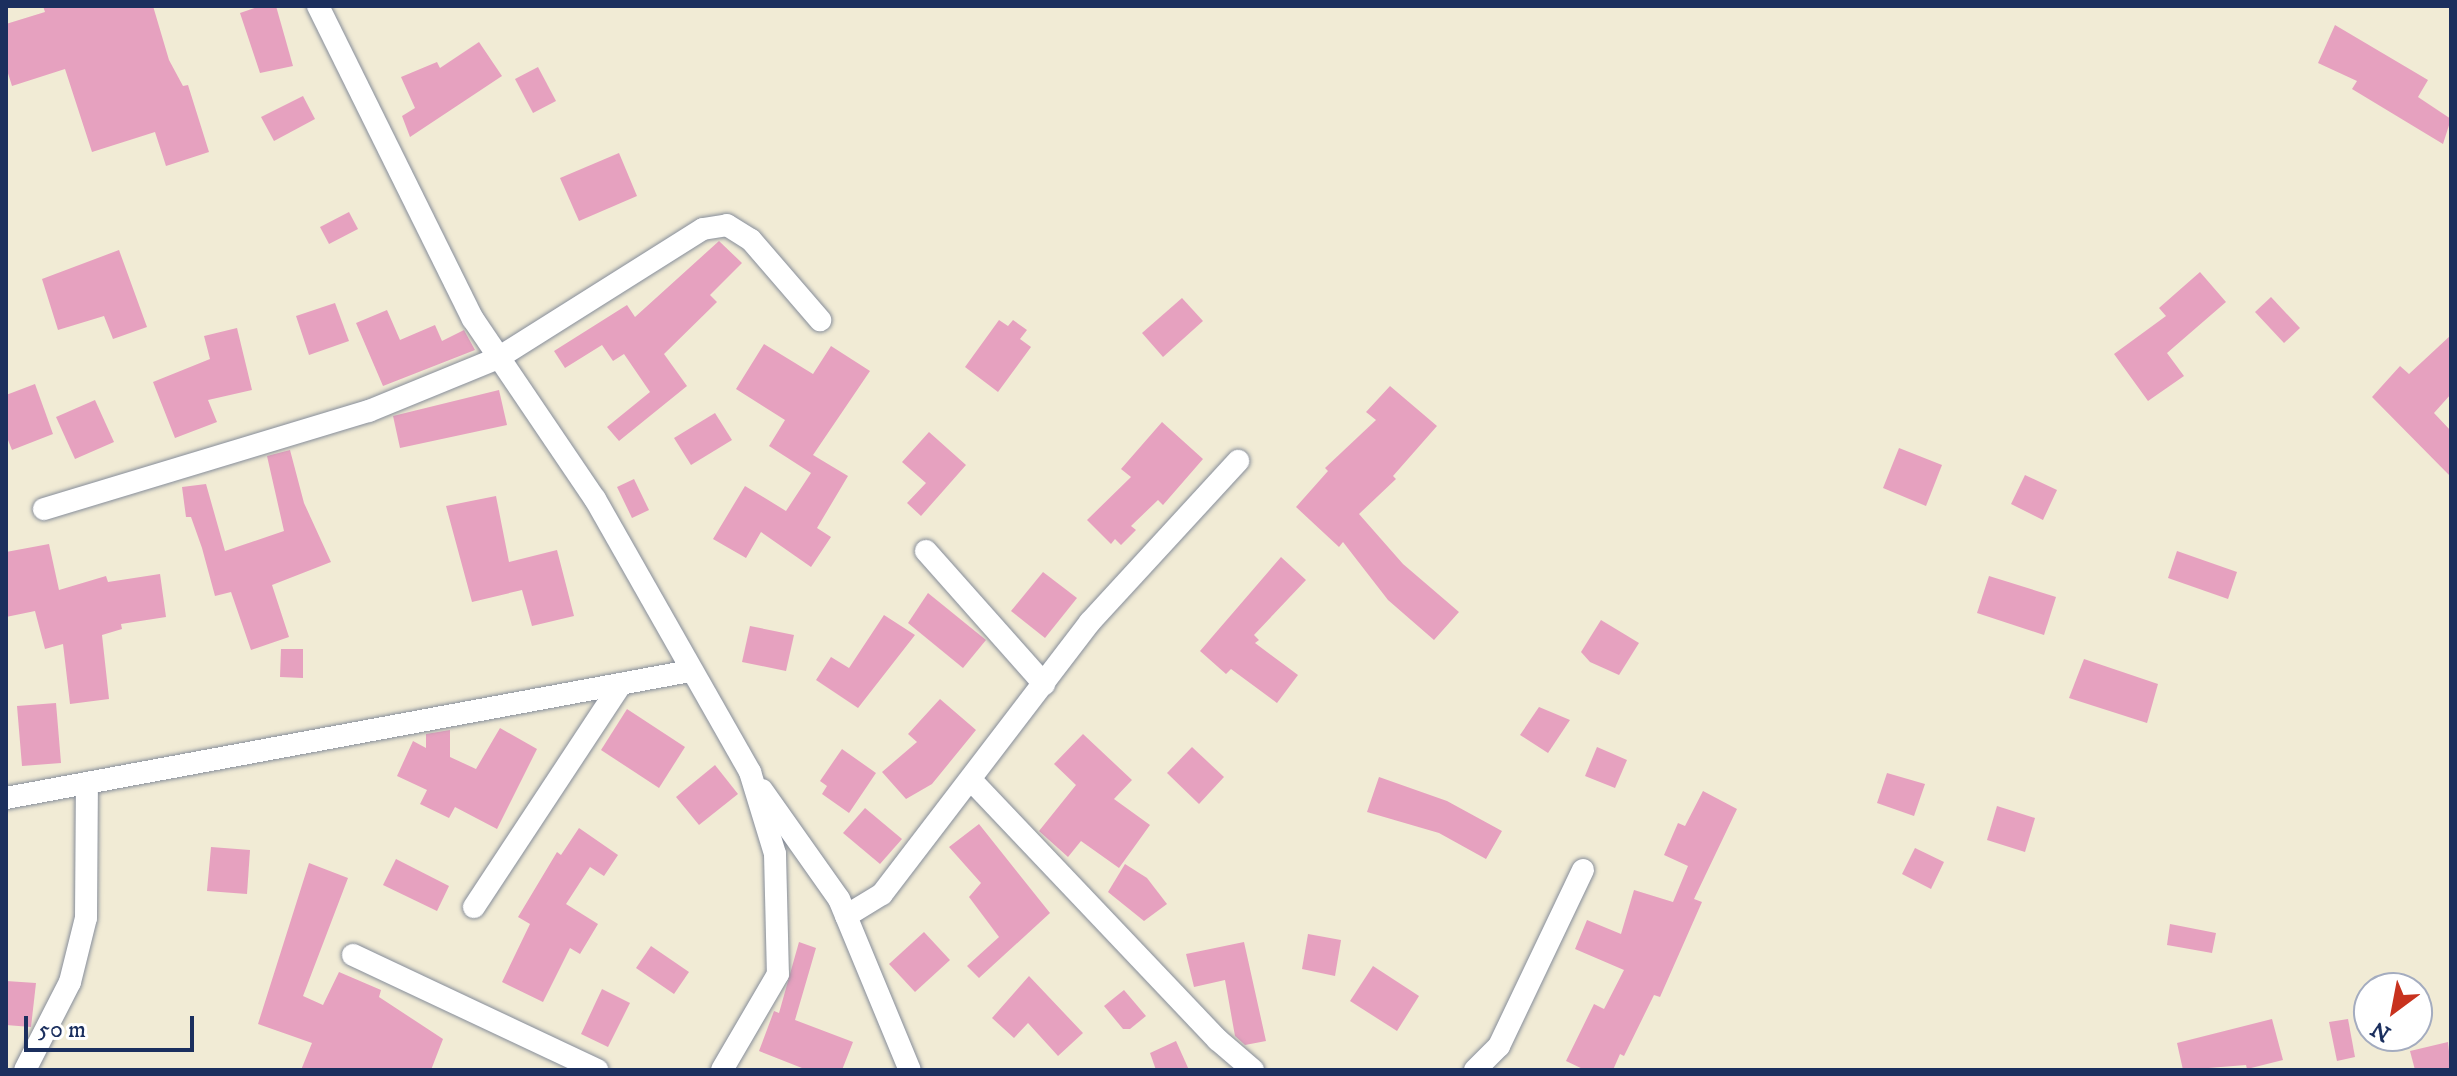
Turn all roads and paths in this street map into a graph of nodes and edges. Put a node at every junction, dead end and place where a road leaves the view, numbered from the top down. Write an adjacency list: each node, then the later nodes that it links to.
1 (318, 6): 3 (street)
2 (820, 320): 3 (street)
3 (498, 358): 5 (street); 7 (street)
4 (1238, 461): 9 (street)
5 (44, 509)
6 (926, 551): 9 (street)
7 (690, 671): 8 (street); 10 (street)
8 (621, 684): 12 (street); 15 (street)
9 (1044, 684): 11 (street)
10 (750, 772): 16 (street); 20 (street)
11 (972, 781): 16 (street); 22 (street)
12 (87, 783): 13 (street); 18 (street)
13 (6, 798)
14 (1583, 870): 23 (street)
15 (474, 907)
16 (846, 916): 21 (street)
17 (353, 955): 19 (street)
18 (25, 1070)
19 (597, 1070)
20 (722, 1070)
21 (910, 1070)
22 (1253, 1070)
23 (1475, 1070)

